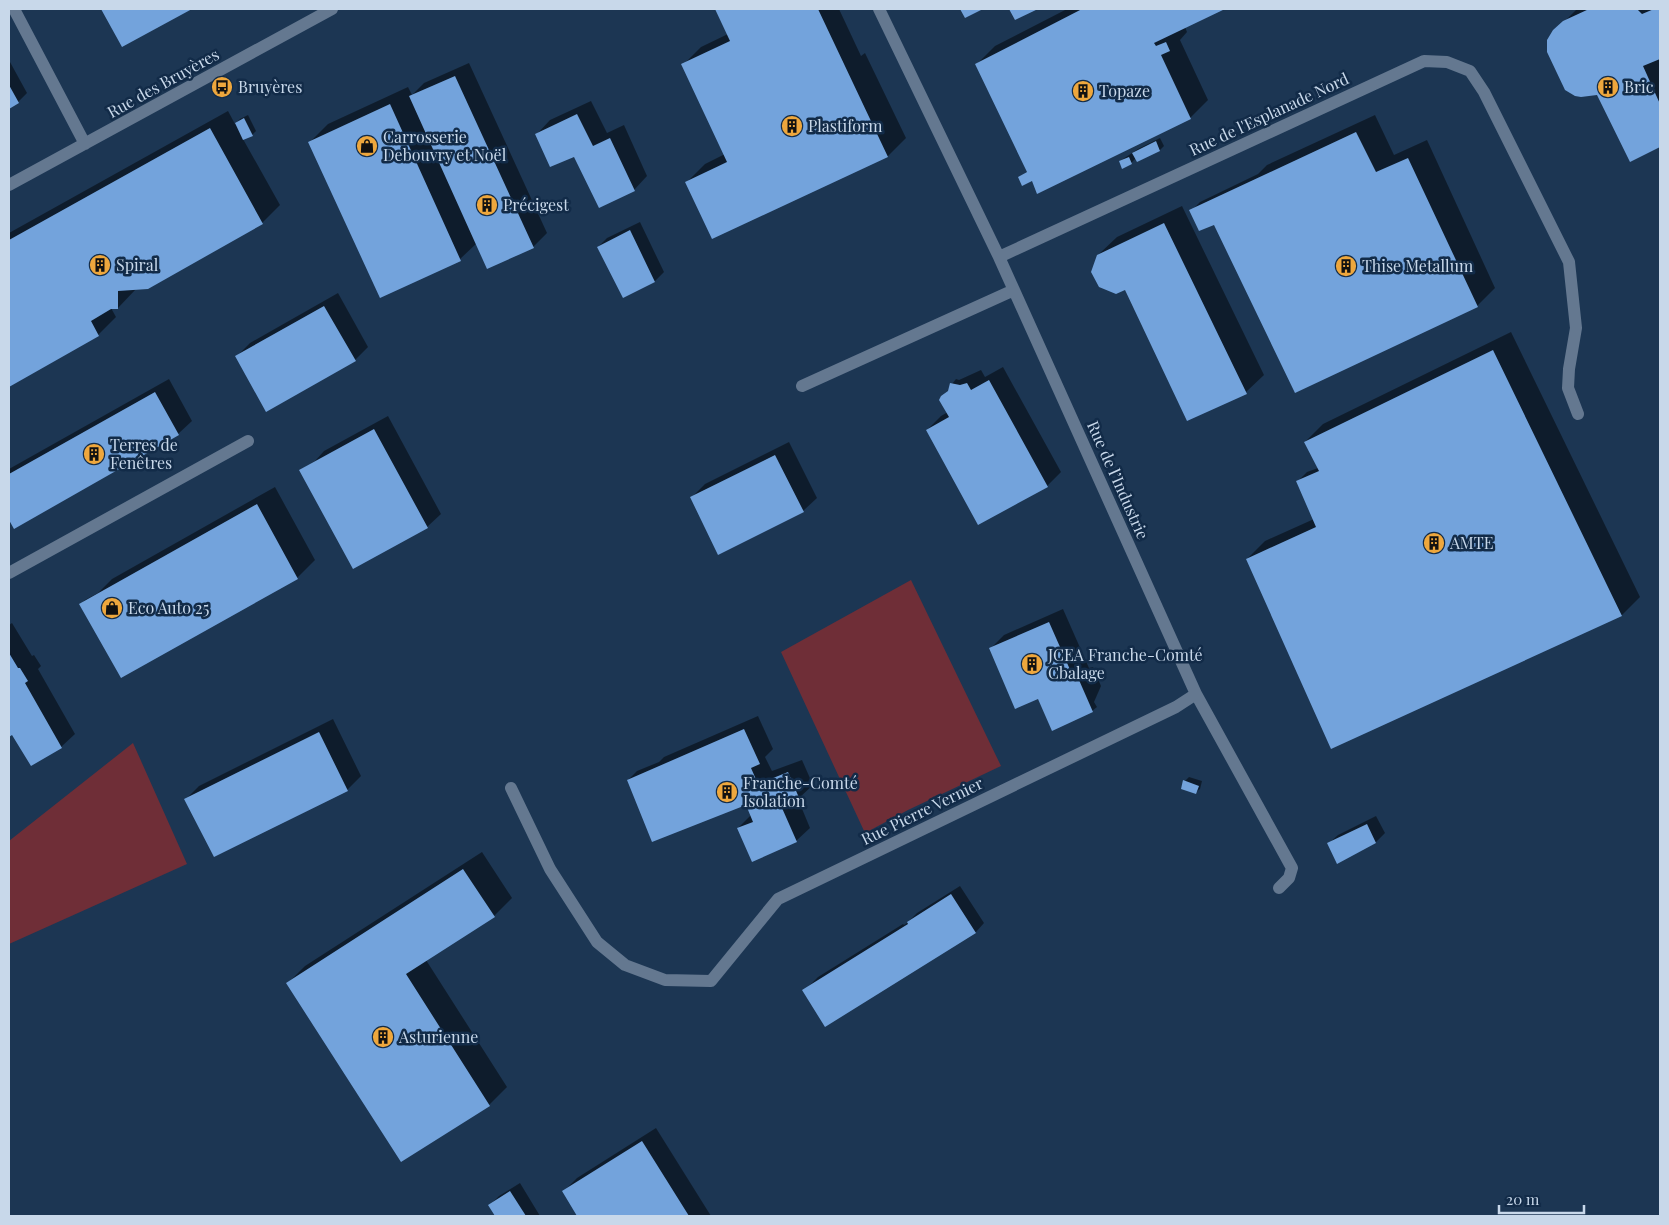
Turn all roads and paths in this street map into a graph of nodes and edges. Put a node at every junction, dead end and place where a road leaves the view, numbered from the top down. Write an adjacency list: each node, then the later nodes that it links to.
1 (14, 9): 4 (street)
2 (332, 9): 4 (street, Rue des Bruyères)
3 (879, 9): 6 (street)
4 (85, 144): 5 (street, Rue des Bruyères)
5 (9, 184)
6 (999, 257): 7 (street, Rue de l’Industrie); 9 (street, Rue de l'Esplanade Nord)
7 (1014, 290): 8 (street); 12 (street, Rue de l’Industrie)
8 (802, 386)
9 (1578, 414)
10 (248, 441): 11 (street)
11 (9, 573)
12 (1196, 694): 13 (street, Rue Pierre Vernier); 14 (street, Rue de l’Industrie)
13 (511, 788)
14 (1279, 888)

